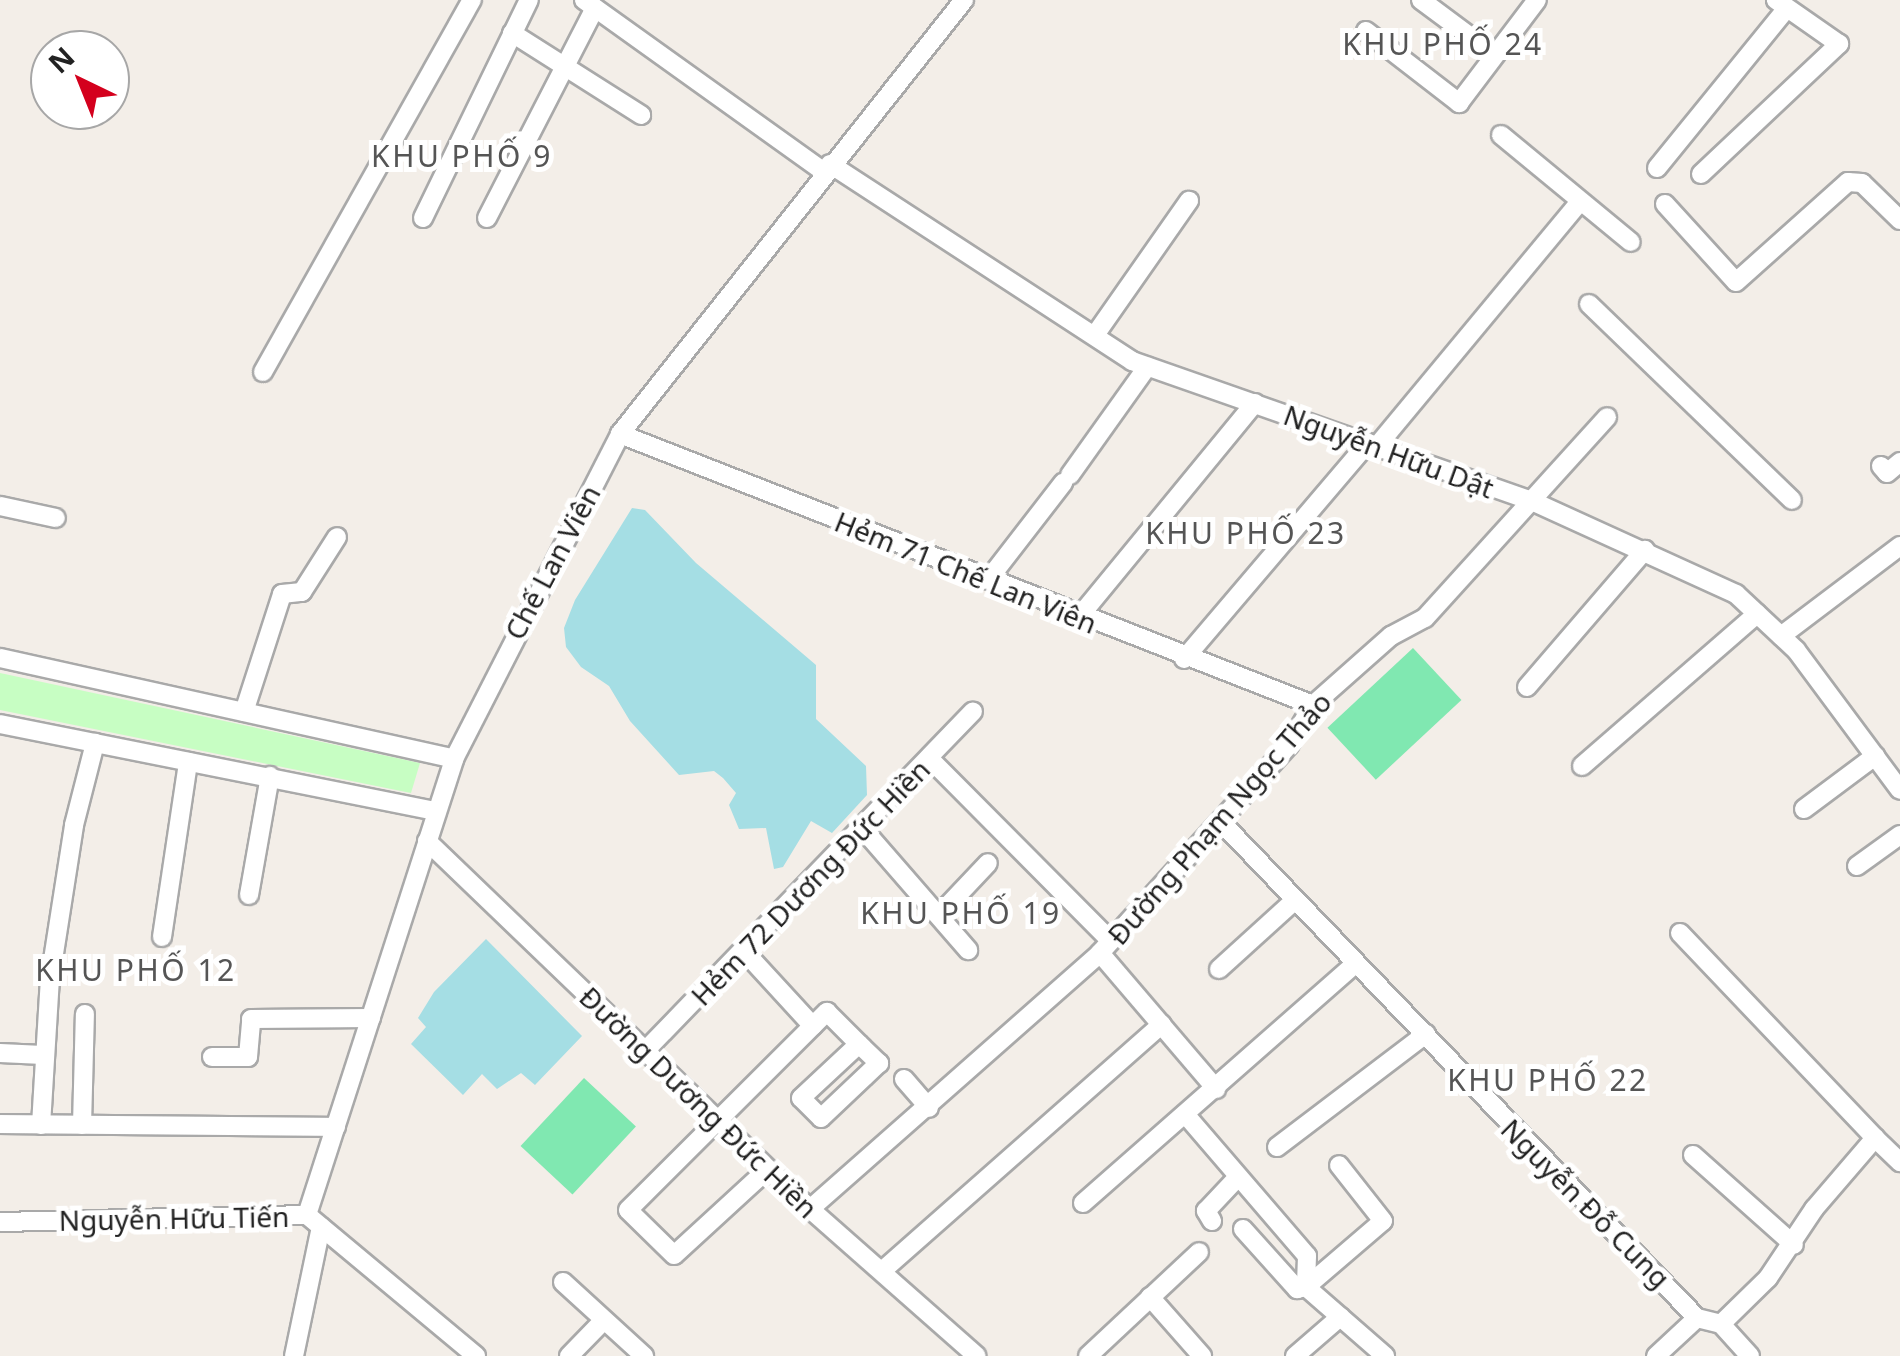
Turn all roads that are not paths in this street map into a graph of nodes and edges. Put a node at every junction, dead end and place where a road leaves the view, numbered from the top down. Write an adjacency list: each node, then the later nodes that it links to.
1 (472, 0): 27 (street)
2 (529, 0): 9 (street)
3 (964, 0): 14 (street, Chế Lan Viên)
4 (1422, 0): 10 (street)
5 (1530, 2): 10 (street)
6 (590, 4): 11 (street); 14 (street, Nguyễn Hữu Dật)
7 (1781, 4): 15 (street); 16 (street)
8 (1366, 31): 10 (street)
9 (512, 32): 11 (street); 20 (street)
10 (1496, 55)
11 (566, 64): 12 (street); 21 (street)
12 (641, 115)
13 (1501, 135): 18 (street)
14 (827, 168): 25 (street, Nguyễn Hữu Dật); 30 (street, Chế Lan Viên)
15 (1657, 168)
16 (1701, 174)
17 (1189, 201): 25 (street)
18 (1579, 202): 23 (street); 31 (street)
19 (1665, 204): 22 (street)
20 (423, 218)
21 (487, 218)
22 (1900, 220)
23 (1630, 242)
24 (1588, 304): 34 (street)
25 (1095, 336): 26 (street, Nguyễn Hữu Dật)
26 (1148, 367): 28 (street, Nguyễn Hữu Dật); 41 (street)
27 (263, 372)
28 (1255, 403): 31 (street, Nguyễn Hữu Dật); 43 (street)
29 (1607, 418): 35 (street, Đường Phạm Ngọc Thảo)
30 (620, 434): 41 (street, Hẻm 71 Chế Lan Viên); 54 (street, Chế Lan Viên)
31 (1373, 444): 35 (street, Nguyễn Hữu Dật); 46 (street)
32 (1900, 462): 33 (street)
33 (1880, 466)
34 (1792, 500)
35 (1534, 502): 40 (street, Nguyễn Hữu Dật); 48 (street, Đường Phạm Ngọc Thảo)
36 (0, 506): 37 (street)
37 (56, 518)
38 (337, 537): 50 (street)
39 (1900, 546): 44 (street)
40 (1646, 550): 42 (street, Nguyễn Hữu Dật); 47 (street)
41 (988, 580): 43 (street, Hẻm 71 Chế Lan Viên)
42 (1757, 614): 44 (street, Nguyễn Hữu Dật); 57 (street)
43 (1079, 617): 46 (street, Hẻm 71 Chế Lan Viên)
44 (1781, 636): 53 (street, Nguyễn Hữu Dật)
45 (0, 658): 50 (street)
46 (1184, 659): 48 (street, Hẻm 71 Chế Lan Viên)
47 (1527, 686)
48 (1313, 705): 62 (street, Đường Phạm Ngọc Thảo)
49 (973, 711): 55 (street, Hẻm 72 Dương Đức Hiền)
50 (244, 712): 54 (street)
51 (0, 724): 52 (street)
52 (95, 743): 56 (street); 86 (street)
53 (1874, 756): 59 (street, Nguyễn Hữu Dật); 60 (street)
54 (454, 758): 61 (street, Chế Lan Viên)
55 (930, 759): 63 (street, Hẻm 72 Dương Đức Hiền); 73 (street)
56 (188, 762): 58 (street); 72 (street)
57 (1582, 766)
58 (270, 776): 61 (street); 68 (street)
59 (1900, 790)
60 (1804, 809)
61 (436, 811): 65 (street, Chế Lan Viên)
62 (1221, 822): 69 (street, Nguyễn Đỗ Cung); 73 (street, Đường Phạm Ngọc Thảo)
63 (862, 828): 70 (street); 74 (street, Hẻm 72 Dương Đức Hiền)
64 (1900, 835): 67 (street)
65 (426, 841): 79 (street, Chế Lan Viên); 84 (street, Đường Dương Đức Hiền)
66 (988, 863): 70 (street)
67 (1858, 866)
68 (249, 895)
69 (1295, 900): 76 (street, Nguyễn Đỗ Cung); 77 (street)
70 (939, 915): 75 (street)
71 (1680, 933): 97 (street)
72 (162, 937)
73 (1105, 946): 80 (street); 90 (street, Đường Phạm Ngọc Thảo)
74 (743, 950): 81 (street); 84 (street, Hẻm 72 Dương Đức Hiền)
75 (968, 950)
76 (1355, 964): 82 (street, Nguyễn Đỗ Cung); 89 (street)
77 (1219, 969)
78 (85, 1014): 95 (street)
79 (371, 1018): 87 (street); 96 (street, Chế Lan Viên)
80 (1162, 1024): 89 (street); 112 (street)
81 (813, 1026): 83 (street); 92 (street)
82 (1426, 1034): 98 (street); 117 (street, Nguyễn Đỗ Cung)
83 (859, 1044)
84 (645, 1051): 92 (street, Đường Dương Đức Hiền)
85 (0, 1054): 86 (street)
86 (43, 1055): 94 (street)
87 (212, 1057)
88 (904, 1078): 90 (street)
89 (1216, 1089): 91 (street)
90 (929, 1108): 105 (street, Đường Phạm Ngọc Thảo)
91 (1185, 1114): 103 (street); 104 (street)
92 (716, 1119): 102 (street, Đường Dương Đức Hiền); 102 (street)
93 (0, 1124): 94 (street)
94 (40, 1125): 95 (street)
95 (82, 1125): 96 (street)
96 (336, 1127): 106 (street, Chế Lan Viên)
97 (1876, 1138): 100 (street); 110 (street)
98 (1277, 1147)
99 (1693, 1155): 110 (street)
100 (1900, 1162)
101 (1339, 1166): 114 (street)
102 (768, 1169): 105 (street, Đường Dương Đức Hiền)
103 (1238, 1177): 107 (street); 114 (street)
104 (1083, 1203)
105 (810, 1210): 112 (street, Đường Dương Đức Hiền)
106 (314, 1221): 108 (street, Nguyễn Hữu Tiến); 120 (street, Chế Lan Viên); 121 (street, Nguyễn Hữu Tiến)
107 (1212, 1221)
108 (0, 1222)
109 (1243, 1229): 114 (street)
110 (1794, 1245): 119 (street)
111 (1199, 1252): 115 (street)
112 (882, 1272): 124 (street, Đường Dương Đức Hiền)
113 (563, 1282): 118 (street)
114 (1306, 1287): 116 (street)
115 (1150, 1297): 125 (street); 126 (street)
116 (1340, 1317): 127 (street); 128 (street)
117 (1697, 1318): 119 (street); 129 (street)
118 (603, 1321): 122 (street); 123 (street)
119 (1720, 1324): 130 (street)
120 (294, 1356)
121 (476, 1356)
122 (568, 1356)
123 (644, 1356)
124 (977, 1356)
125 (1088, 1356)
126 (1202, 1356)
127 (1295, 1356)
128 (1385, 1356)
129 (1656, 1356)
130 (1750, 1356)

